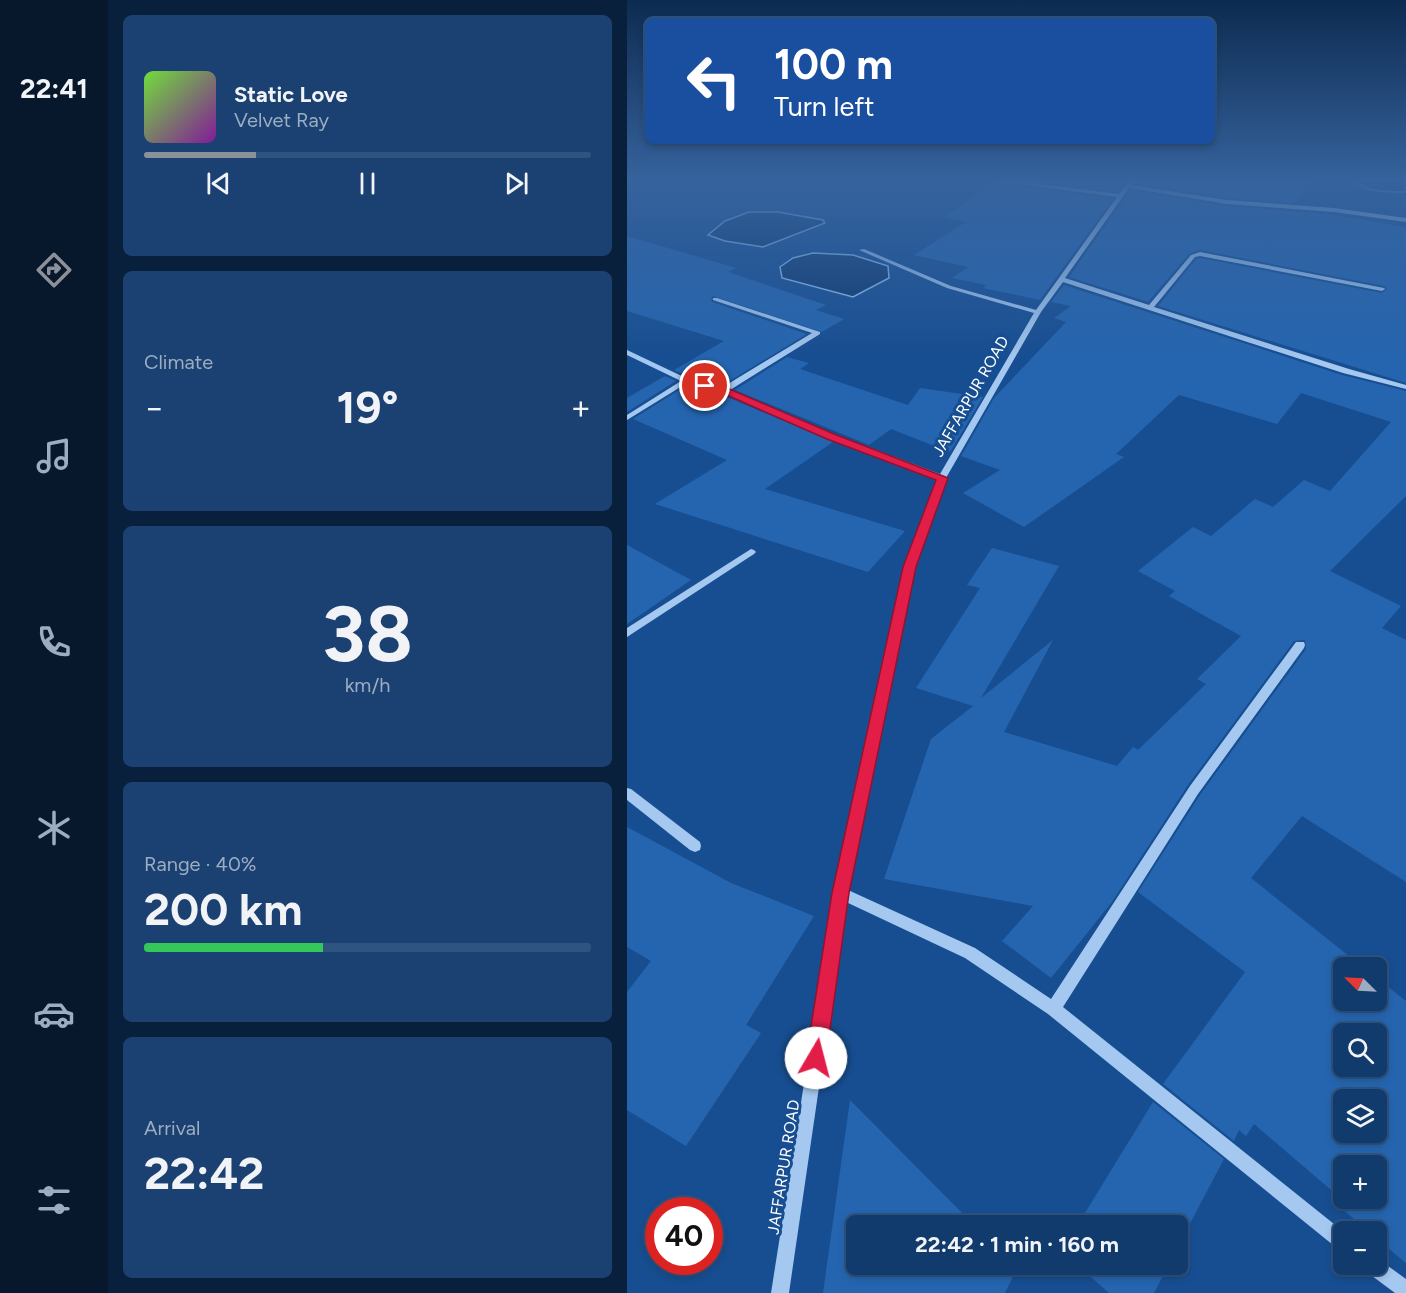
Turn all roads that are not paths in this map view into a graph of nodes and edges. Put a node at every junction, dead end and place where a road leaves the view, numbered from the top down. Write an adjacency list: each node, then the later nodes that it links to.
1 (1089, 240): 3 (street, JAFFARPUR ROAD)
2 (862, 250): 7 (street)
3 (1061, 279): 6 (street); 7 (street, JAFFARPUR ROAD)
4 (1382, 290): 6 (street)
5 (715, 299): 11 (street)
6 (1150, 308): 10 (street)
7 (1038, 312): 13 (street, JAFFARPUR ROAD)
8 (627, 352): 9 (street)
9 (685, 381): 11 (street); 12 (street)
10 (1406, 387)
11 (724, 390): 13 (street)
12 (627, 418)
13 (942, 478): 19 (street, JAFFARPUR ROAD)
14 (751, 552): 15 (street)
15 (627, 633)
16 (1300, 645): 20 (street)
17 (627, 793): 18 (street)
18 (695, 846)
19 (841, 893): 20 (street); 24 (street, JAFFARPUR ROAD)
20 (1053, 1009): 21 (street)
21 (1333, 1235)
22 (1385, 1275): 23 (street)
23 (1406, 1290)
24 (780, 1293)

